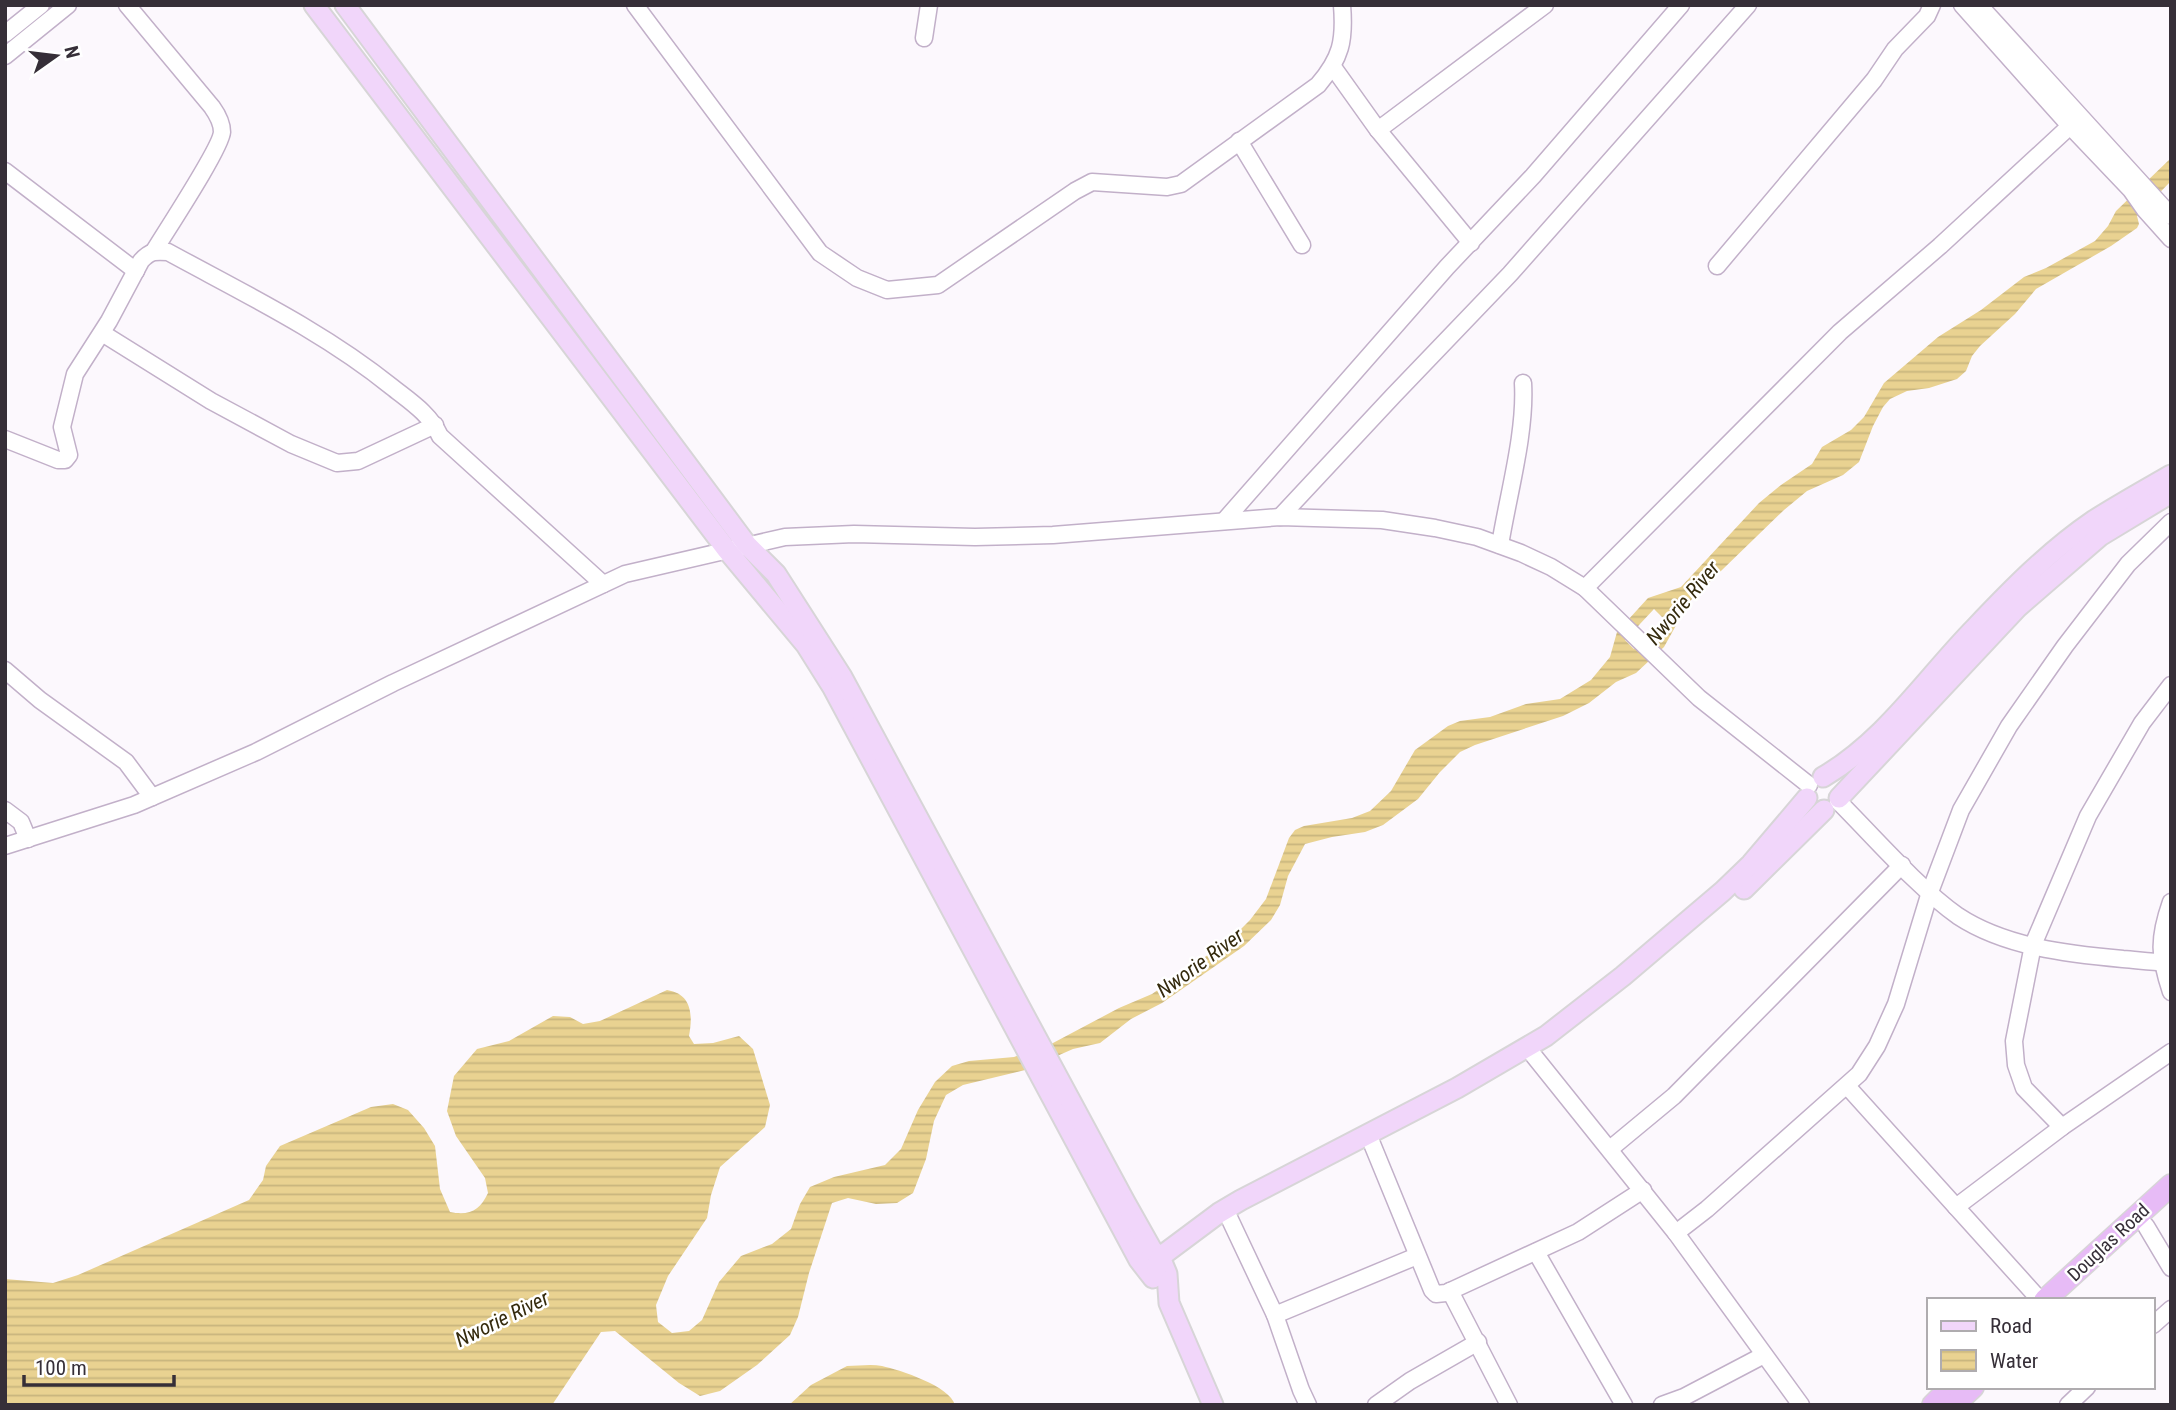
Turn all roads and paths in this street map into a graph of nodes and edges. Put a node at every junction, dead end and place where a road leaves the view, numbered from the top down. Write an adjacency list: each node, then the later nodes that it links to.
1 (41, 5): 15 (street)
2 (68, 5): 17 (street)
3 (127, 5): 29 (street)
4 (314, 5): 42 (main road)
5 (345, 5): 40 (main road)
6 (635, 5): 21 (street)
7 (929, 5): 16 (street)
8 (1342, 5): 18 (street)
9 (1545, 5): 20 (street)
10 (1681, 5): 27 (street)
11 (1748, 5): 37 (street)
12 (1932, 5): 30 (street)
13 (1962, 5): 19 (street)
14 (1979, 5): 23 (street)
15 (5, 34)
16 (924, 38)
17 (5, 56)
18 (1333, 67): 20 (street); 21 (street)
19 (2070, 126): 23 (street); 44 (street)
20 (1378, 130): 27 (street)
21 (1239, 141): 28 (street)
22 (5, 171): 31 (street)
23 (2136, 186): 24 (street)
24 (2151, 205): 25 (street); 26 (street)
25 (2171, 215)
26 (2171, 239)
27 (1471, 243): 38 (street)
28 (1302, 245)
29 (154, 251): 31 (street); 34 (street)
30 (1717, 267)
31 (136, 271): 32 (street)
32 (102, 333): 34 (street); 35 (street)
33 (1523, 383): 41 (street)
34 (435, 425): 43 (street)
35 (5, 439)
36 (2170, 481): 47 (main road); 49 (main road)
37 (1280, 517): 38 (street); 41 (street)
38 (1224, 521): 40 (street)
39 (2171, 522): 54 (street)
40 (747, 545): 42 (street); 59 (main road)
41 (1500, 545): 44 (street)
42 (727, 550): 43 (street); 59 (main road)
43 (603, 584): 48 (street)
44 (1585, 588): 47 (street)
45 (5, 670): 48 (street)
46 (2171, 685): 56 (street)
47 (1813, 787): 49 (main road); 49 (main road); 60 (main road)
48 (152, 797): 51 (street)
49 (1834, 803): 53 (street); 60 (main road)
50 (5, 810): 51 (street)
51 (29, 839): 52 (street)
52 (5, 846)
53 (1902, 865): 54 (street); 65 (street)
54 (1930, 892): 56 (street); 62 (street)
55 (2171, 902): 57 (street)
56 (2033, 946): 57 (street); 63 (street)
57 (2166, 962): 58 (street)
58 (2171, 992)
59 (1022, 1024): 76 (main road)
60 (1531, 1052): 64 (main road); 65 (street)
61 (2171, 1052): 63 (street)
62 (1847, 1086): 69 (street); 72 (street)
63 (2062, 1127): 69 (street)
64 (1370, 1139): 70 (main road); 74 (street)
65 (1610, 1149): 67 (street)
66 (2171, 1185): 79 (highway, Douglas Road)
67 (1643, 1190): 72 (street); 73 (street)
68 (2171, 1203): 71 (highway)
69 (1956, 1207): 78 (street)
70 (1228, 1215): 76 (main road); 82 (street)
71 (2146, 1226): 75 (street); 80 (highway)
72 (1676, 1233): 85 (street)
73 (1536, 1252): 77 (street); 94 (street)
74 (1417, 1256): 77 (street); 82 (street)
75 (2171, 1268)
76 (1160, 1270): 89 (main road); 90 (main road)
77 (1450, 1291): 84 (street)
78 (2038, 1298)
79 (2047, 1298)
80 (2068, 1298)
81 (2171, 1309): 83 (street)
82 (1275, 1315): 91 (street)
83 (2155, 1323)
84 (1478, 1342): 92 (street); 93 (street)
85 (1764, 1355): 95 (street); 96 (street)
86 (1969, 1389): 88 (highway)
87 (2085, 1389): 97 (street)
88 (1946, 1400)
89 (1199, 1405)
90 (1213, 1405)
91 (1308, 1405)
92 (1376, 1405)
93 (1509, 1405)
94 (1624, 1405)
95 (1662, 1405)
96 (1801, 1405)
97 (2068, 1405)

